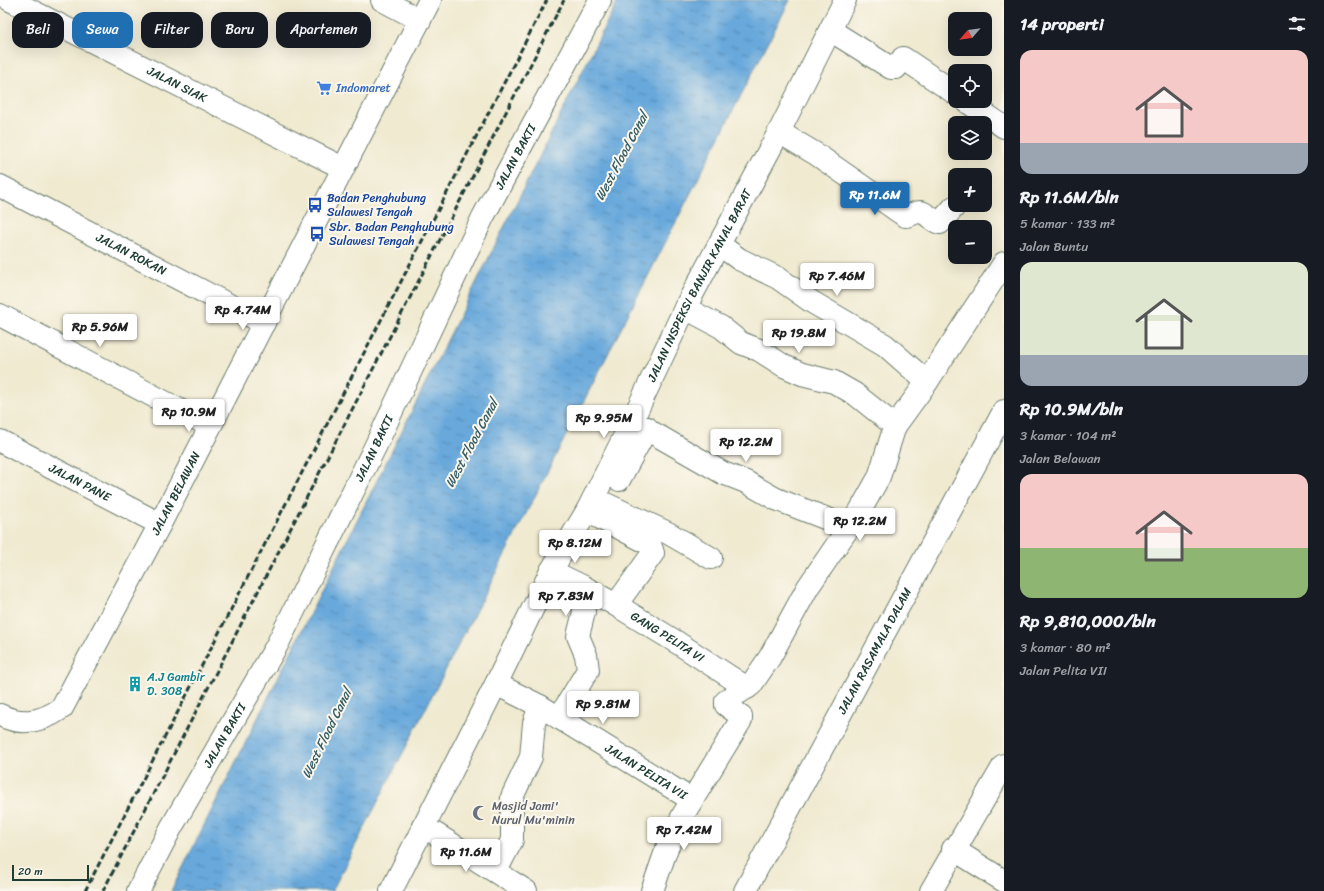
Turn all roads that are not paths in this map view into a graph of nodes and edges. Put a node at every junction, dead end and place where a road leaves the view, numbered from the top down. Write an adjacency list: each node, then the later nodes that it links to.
1 (10, 0): 12 (street, JALAN SIAK)
2 (382, 0): 6 (street)
3 (430, 0): 6 (street, JALAN BELAWAN)
4 (600, 0): 44 (street, JALAN BAKTI)
5 (845, 0): 7 (street, JALAN INSPEKSI BANJIR KANAL BARAT)
6 (420, 20): 12 (street, JALAN BELAWAN)
7 (830, 30): 8 (street); 11 (street, JALAN INSPEKSI BANJIR KANAL BARAT)
8 (948, 88)
9 (977, 108): 10 (street)
10 (1004, 126)
11 (779, 132): 14 (street); 15 (street, JALAN INSPEKSI BANJIR KANAL BARAT)
12 (343, 168): 19 (street, JALAN BELAWAN)
13 (0, 186): 19 (street, JALAN ROKAN)
14 (950, 212)
15 (720, 245): 17 (street, JALAN INSPEKSI BANJIR KANAL BARAT); 20 (street)
16 (1004, 263): 20 (street)
17 (685, 308): 22 (street, JALAN INSPEKSI BANJIR KANAL BARAT); 24 (street)
18 (0, 315): 23 (street)
19 (264, 322): 23 (street, JALAN BELAWAN)
20 (927, 382): 24 (street)
21 (1004, 411): 48 (street, JALAN RASAMALA DALAM)
22 (639, 425): 26 (street, JALAN INSPEKSI BANJIR KANAL BARAT); 28 (street)
23 (210, 426): 27 (street, JALAN BELAWAN)
24 (895, 426): 28 (street)
25 (0, 441): 27 (street, JALAN PANE)
26 (598, 511): 29 (street); 30 (street, JALAN INSPEKSI BANJIR KANAL BARAT); 32 (street, GANG PELITA VI)
27 (160, 524): 36 (street, JALAN BELAWAN)
28 (847, 530): 34 (street)
29 (711, 558)
30 (551, 571): 31 (street); 33 (street, JALAN INSPEKSI BANJIR KANAL BARAT)
31 (584, 587): 32 (street); 37 (street)
32 (616, 605): 34 (street, GANG PELITA VI)
33 (496, 684): 35 (street, JALAN PELITA VII); 40 (street, JALAN INSPEKSI BANJIR KANAL BARAT)
34 (747, 688): 39 (street)
35 (540, 706): 37 (street, JALAN PELITA VII); 42 (street)
36 (0, 715)
37 (559, 718): 39 (street, JALAN PELITA VII)
38 (1004, 764): 41 (street)
39 (692, 800): 47 (street)
40 (423, 826): 42 (street); 45 (street, JALAN INSPEKSI BANJIR KANAL BARAT)
41 (954, 849): 43 (street); 49 (street)
42 (496, 871): 46 (street)
43 (1004, 881)
44 (138, 891)
45 (391, 891)
46 (526, 891)
47 (652, 891)
48 (745, 891)
49 (931, 891)

